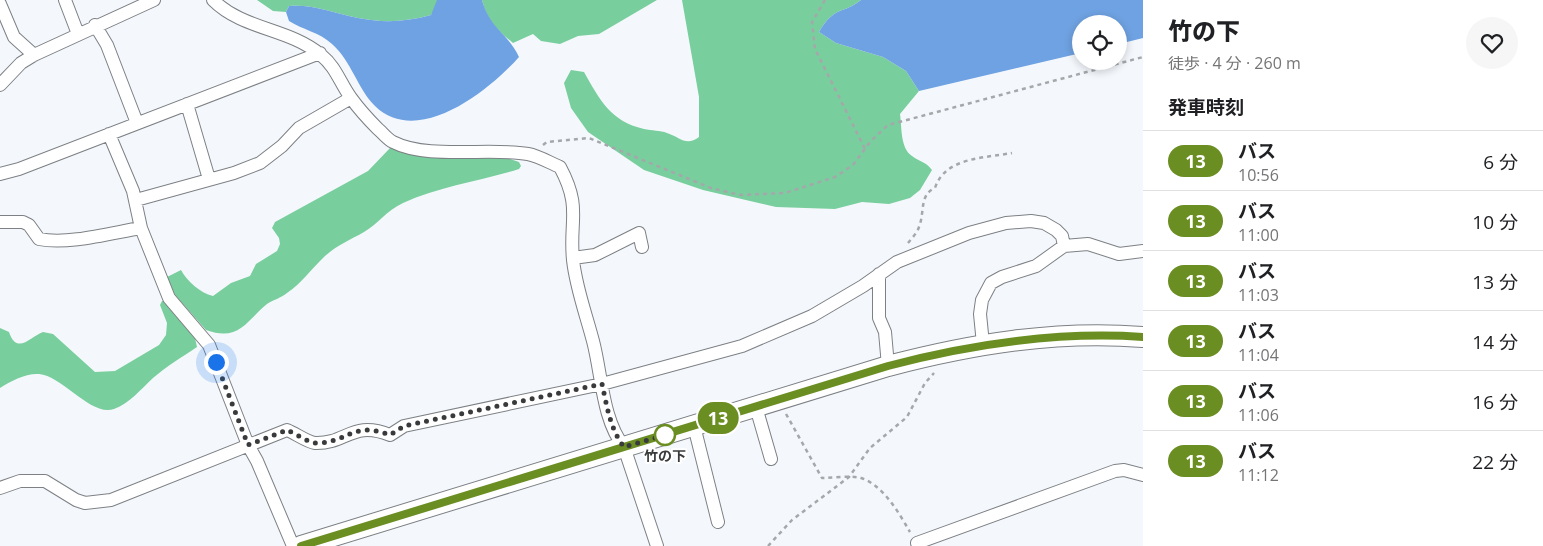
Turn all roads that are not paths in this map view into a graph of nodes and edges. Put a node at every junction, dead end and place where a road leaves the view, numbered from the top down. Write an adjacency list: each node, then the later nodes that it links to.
1 (65, 0): 6 (street)
2 (154, 0): 5 (street)
3 (213, 0): 7 (street)
4 (1, 11): 8 (street)
5 (96, 25): 6 (street); 12 (street)
6 (78, 34): 8 (street)
7 (320, 54): 10 (street); 11 (street)
8 (34, 55): 9 (street)
9 (0, 85)
10 (351, 98): 15 (street); 22 (street)
11 (187, 104): 12 (street); 15 (street)
12 (137, 123): 13 (street)
13 (109, 134): 14 (street); 16 (street)
14 (0, 174)
15 (209, 179): 16 (street)
16 (136, 200): 18 (street)
17 (0, 222): 18 (street)
18 (141, 228): 30 (street)
19 (1064, 246): 21 (street); 23 (street); 25 (street)
20 (642, 247): 22 (street)
21 (1143, 251)
22 (573, 258): 27 (street)
23 (878, 274): 26 (street); 27 (street)
24 (1143, 337): 25 (main road)
25 (983, 344): 26 (main road)
26 (888, 366): 28 (main road)
27 (602, 384): 30 (street); 31 (street)
28 (756, 407): 29 (main road); 32 (street)
29 (694, 426): 31 (main road); 35 (street)
30 (248, 445): 34 (street); 37 (street)
31 (624, 447): 38 (main road); 39 (street)
32 (771, 459)
33 (1143, 475): 36 (street)
34 (0, 488)
35 (718, 522)
36 (917, 543)
37 (293, 546)
38 (301, 546)
39 (656, 546)

